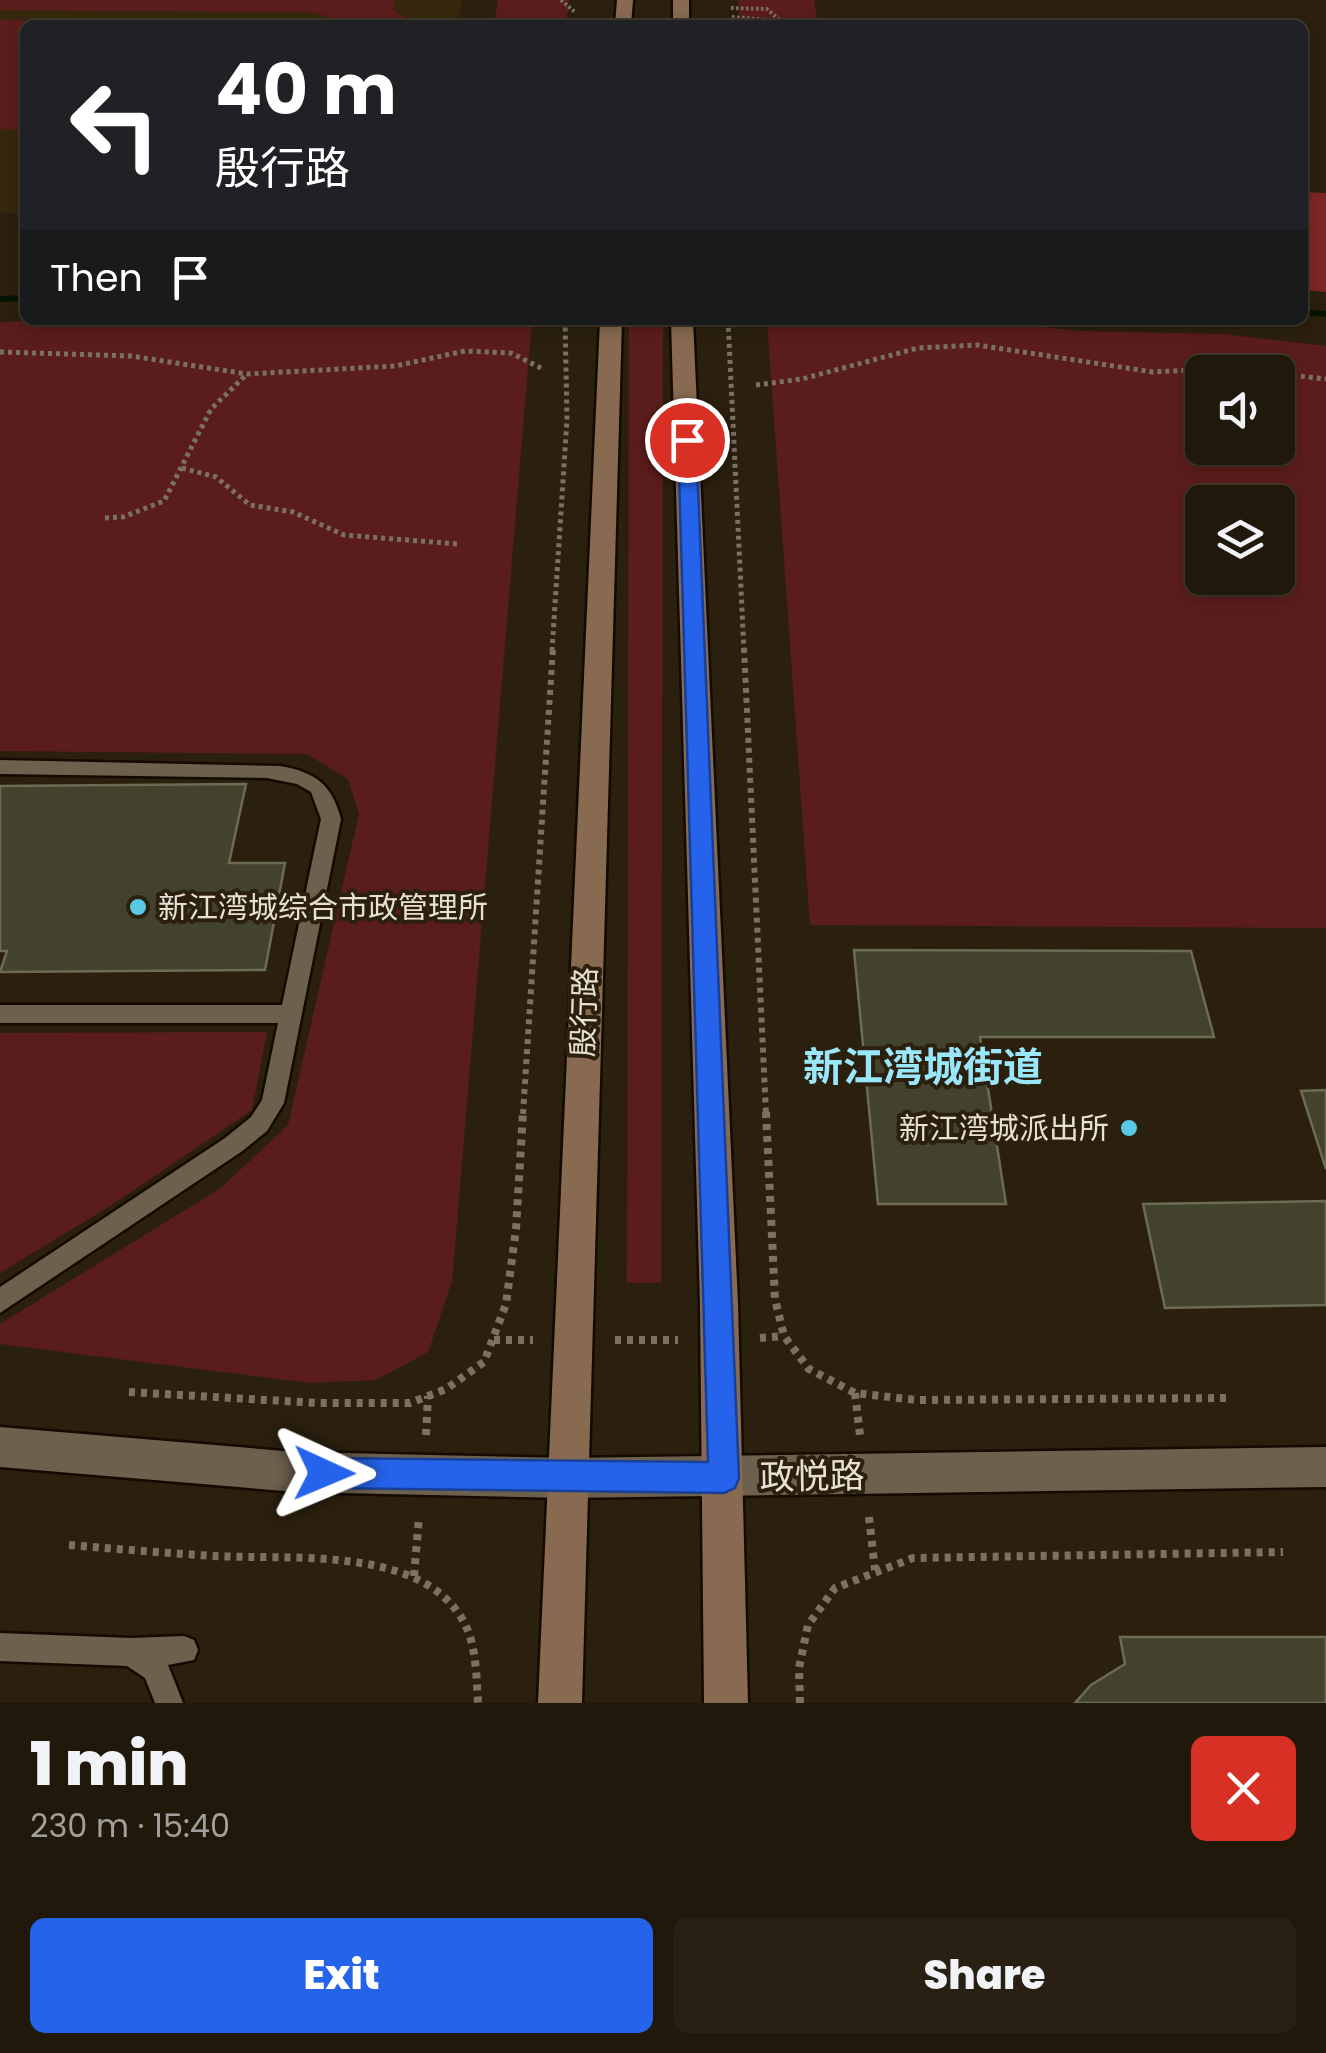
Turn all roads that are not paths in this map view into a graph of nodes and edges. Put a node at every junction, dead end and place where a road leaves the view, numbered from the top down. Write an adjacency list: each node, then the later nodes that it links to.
1 (611, 325): 9 (main road, 殷行路)
2 (682, 325): 10 (main road)
3 (0, 767): 5 (lane)
4 (0, 1014): 5 (lane)
5 (291, 1014): 6 (lane)
6 (0, 1301)
7 (0, 1448): 9 (street, 政悦路)
8 (1326, 1467): 10 (street, 政悦路)
9 (566, 1478): 10 (street, 政悦路); 15 (main road, 殷行路)
10 (724, 1478): 16 (main road)
11 (0, 1647): 13 (lane)
12 (184, 1650): 13 (lane)
13 (132, 1652): 14 (lane)
14 (169, 1703)
15 (560, 1703)
16 (726, 1703)

